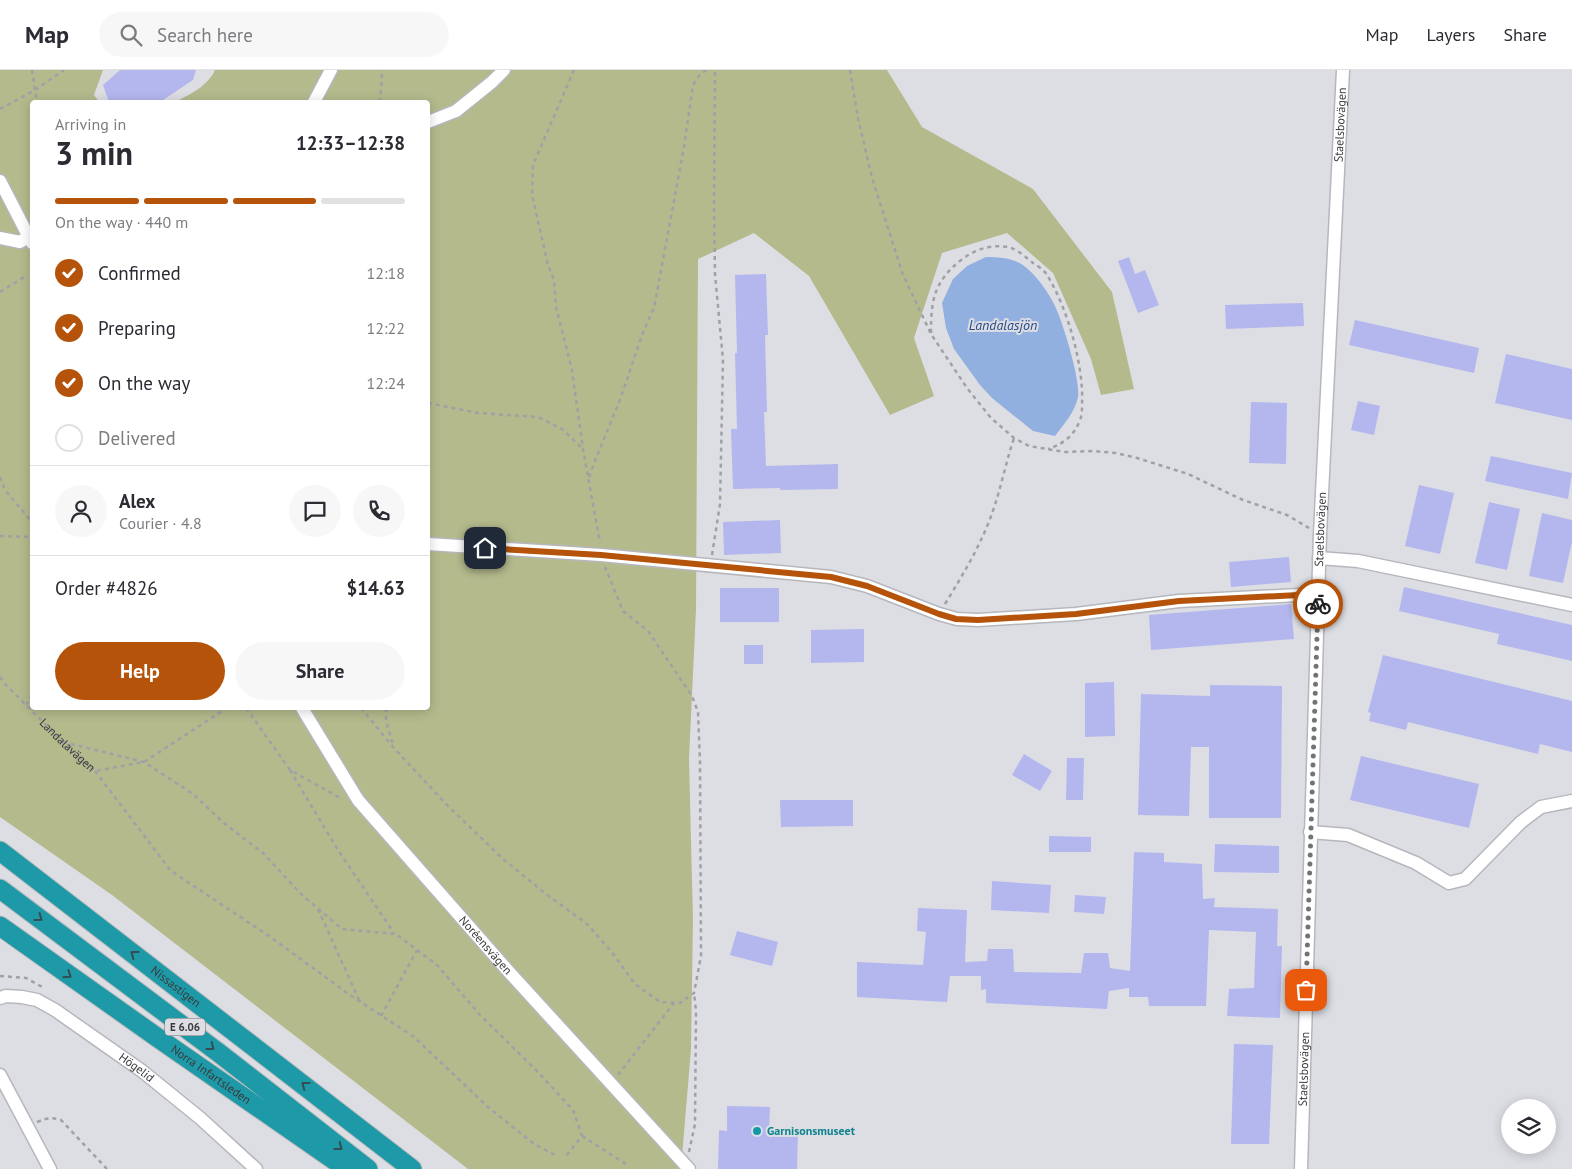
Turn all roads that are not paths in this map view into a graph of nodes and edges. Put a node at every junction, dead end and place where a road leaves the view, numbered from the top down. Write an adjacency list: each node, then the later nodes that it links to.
1 (331, 70): 4 (street)
2 (504, 70): 5 (street)
3 (1343, 70): 11 (street, Staelsbovägen)
4 (315, 100)
5 (430, 121)
6 (0, 181): 8 (street)
7 (0, 238): 9 (street)
8 (30, 238)
9 (30, 240)
10 (430, 544): 12 (street)
11 (1319, 558): 12 (street, Staelsbovägen); 13 (street)
12 (1318, 594): 16 (street, Staelsbovägen)
13 (1572, 605)
14 (303, 710): 22 (street, Noréensvägen)
15 (1572, 801): 16 (street)
16 (1310, 832): 28 (street, Staelsbovägen)
17 (4, 857): 27 (highway, Nissastigen / E 6.06, one-way to 17)
18 (0, 889): 26 (highway, E 6.06, one-way to 26)
19 (0, 926): 25 (highway, Norra Infartsleden / E 6.06, one-way to 25)
20 (0, 998): 24 (street, Högelid)
21 (0, 1075): 23 (street)
22 (688, 1167)
23 (50, 1169)
24 (256, 1169)
25 (348, 1169)
26 (368, 1169)
27 (412, 1169)
28 (1301, 1169)

